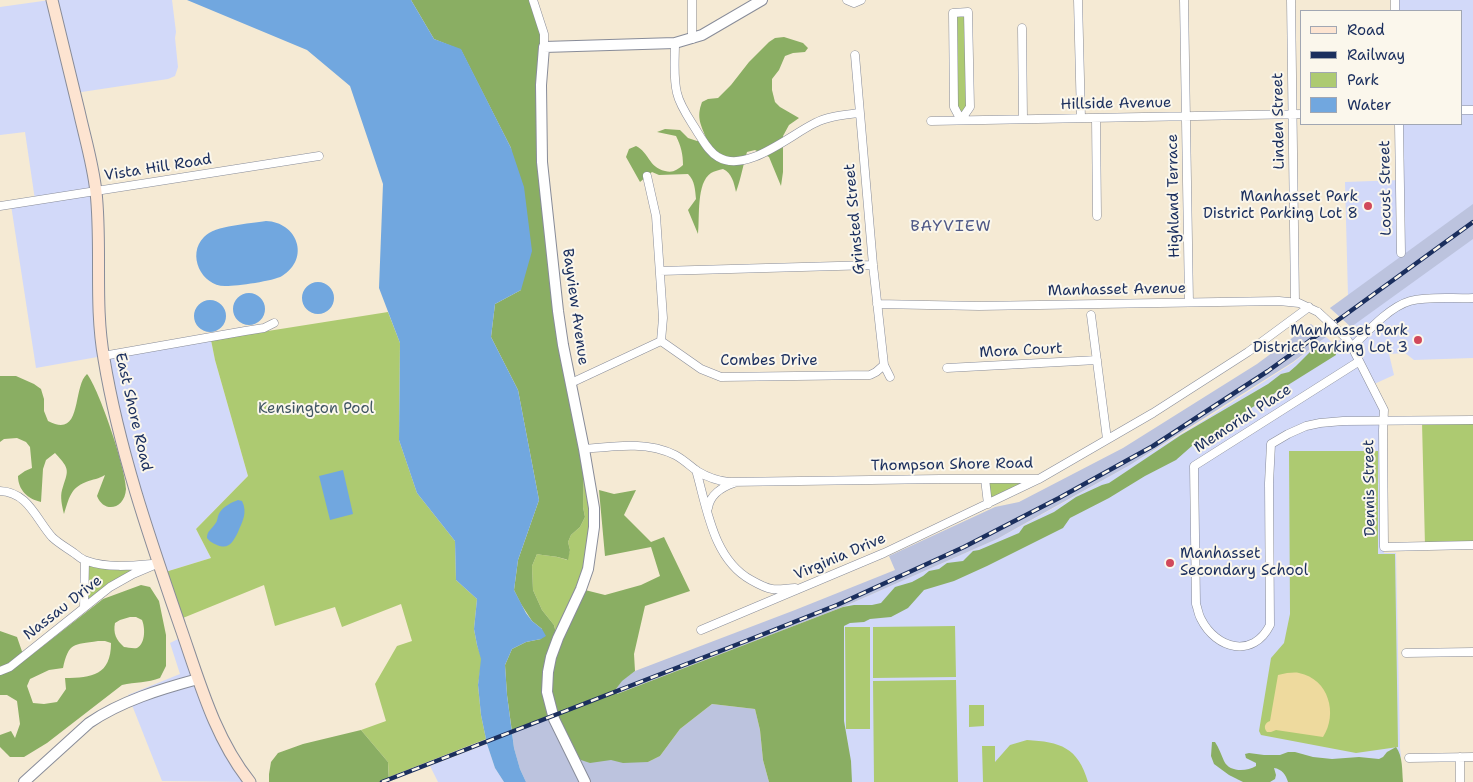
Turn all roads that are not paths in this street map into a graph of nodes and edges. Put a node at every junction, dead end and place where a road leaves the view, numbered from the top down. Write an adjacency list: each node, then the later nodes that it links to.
1 (52, 0): 27 (main road, East Shore Road)
2 (533, 0): 13 (street)
3 (692, 0): 11 (street)
4 (762, 0): 11 (street)
5 (847, 0): 6 (street)
6 (861, 0)
7 (1078, 0): 19 (street)
8 (1184, 0): 18 (street, Highland Terrace)
9 (1291, 0): 16 (street, Linden Street)
10 (1022, 28): 21 (street)
11 (692, 39): 12 (street)
12 (675, 44): 13 (street); 15 (street)
13 (544, 47): 48 (street, Bayview Avenue)
14 (855, 56): 15 (street, Grinsted Street)
15 (859, 113): 31 (street, Grinsted Street)
16 (1292, 114): 17 (street, Hillside Avenue); 18 (street, Hillside Avenue); 35 (street, Linden Street)
17 (1300, 114)
18 (1186, 116): 20 (street, Hillside Avenue); 34 (street, Highland Terrace)
19 (1081, 118): 20 (street, Hillside Avenue); 21 (street, Hillside Avenue)
20 (1096, 118): 29 (street)
21 (1023, 119): 22 (street, Hillside Avenue)
22 (961, 120): 22 (street); 23 (street, Hillside Avenue)
23 (931, 121)
24 (1398, 125): 30 (street, Locust Street)
25 (319, 156): 27 (street, Vista Hill Road)
26 (647, 176): 32 (street)
27 (96, 192): 28 (street, Vista Hill Road); 42 (main road, East Shore Road)
28 (0, 206)
29 (1097, 216)
30 (1401, 252)
31 (873, 265): 32 (street); 36 (street, Grinsted Street)
32 (660, 271): 40 (street)
33 (1473, 298): 41 (street)
34 (1189, 302): 35 (street, Manhasset Avenue); 36 (street, Manhasset Avenue)
35 (1296, 302): 37 (street, Manhasset Avenue)
36 (878, 304): 45 (street, Grinsted Street)
37 (1309, 307): 41 (street, Manhasset Avenue, bridge); 51 (street, Thompson Shore Road)
38 (1091, 315): 43 (street)
39 (274, 323): 42 (street)
40 (661, 341): 45 (street, Combes Drive); 48 (street)
41 (1352, 347): 44 (street, Dennis Street)
42 (103, 356): 62 (main road, East Shore Road)
43 (1096, 360): 46 (street, Mora Court); 51 (street)
44 (1358, 362): 50 (street, Dennis Street); 50 (street, Memorial Place)
45 (884, 365): 47 (street, Grinsted Street)
46 (947, 368)
47 (890, 377)
48 (571, 383): 52 (street, Bayview Avenue)
49 (1473, 420): 50 (street, Memorial Place)
50 (1383, 421): 60 (street, Dennis Street)
51 (1107, 439): 55 (street, Thompson Shore Road)
52 (584, 450): 53 (street, Thompson Shore Road); 75 (street, Bayview Avenue)
53 (696, 470): 56 (street, Thompson Shore Road); 59 (street)
54 (985, 479): 55 (street, Thompson Shore Road); 56 (street, Thompson Shore Road); 58 (street)
55 (1040, 479): 58 (street, Virginia Drive)
56 (736, 483): 59 (street)
57 (0, 491): 61 (street)
58 (988, 504): 63 (street, Virginia Drive)
59 (707, 510): 63 (street)
60 (1473, 546)
61 (85, 561): 62 (street); 64 (street)
62 (158, 563): 64 (street, Nassau Drive); 69 (main road, East Shore Road)
63 (812, 584): 65 (street, Virginia Drive)
64 (84, 607): 68 (street, Nassau Drive)
65 (701, 630)
66 (1473, 652): 67 (street)
67 (1406, 653)
68 (0, 671)
69 (198, 679): 73 (street); 74 (main road, East Shore Road)
70 (1460, 757): 71 (street); 72 (street); 76 (street)
71 (1473, 757)
72 (1408, 758)
73 (24, 782)
74 (250, 782)
75 (585, 782)
76 (1460, 782)

